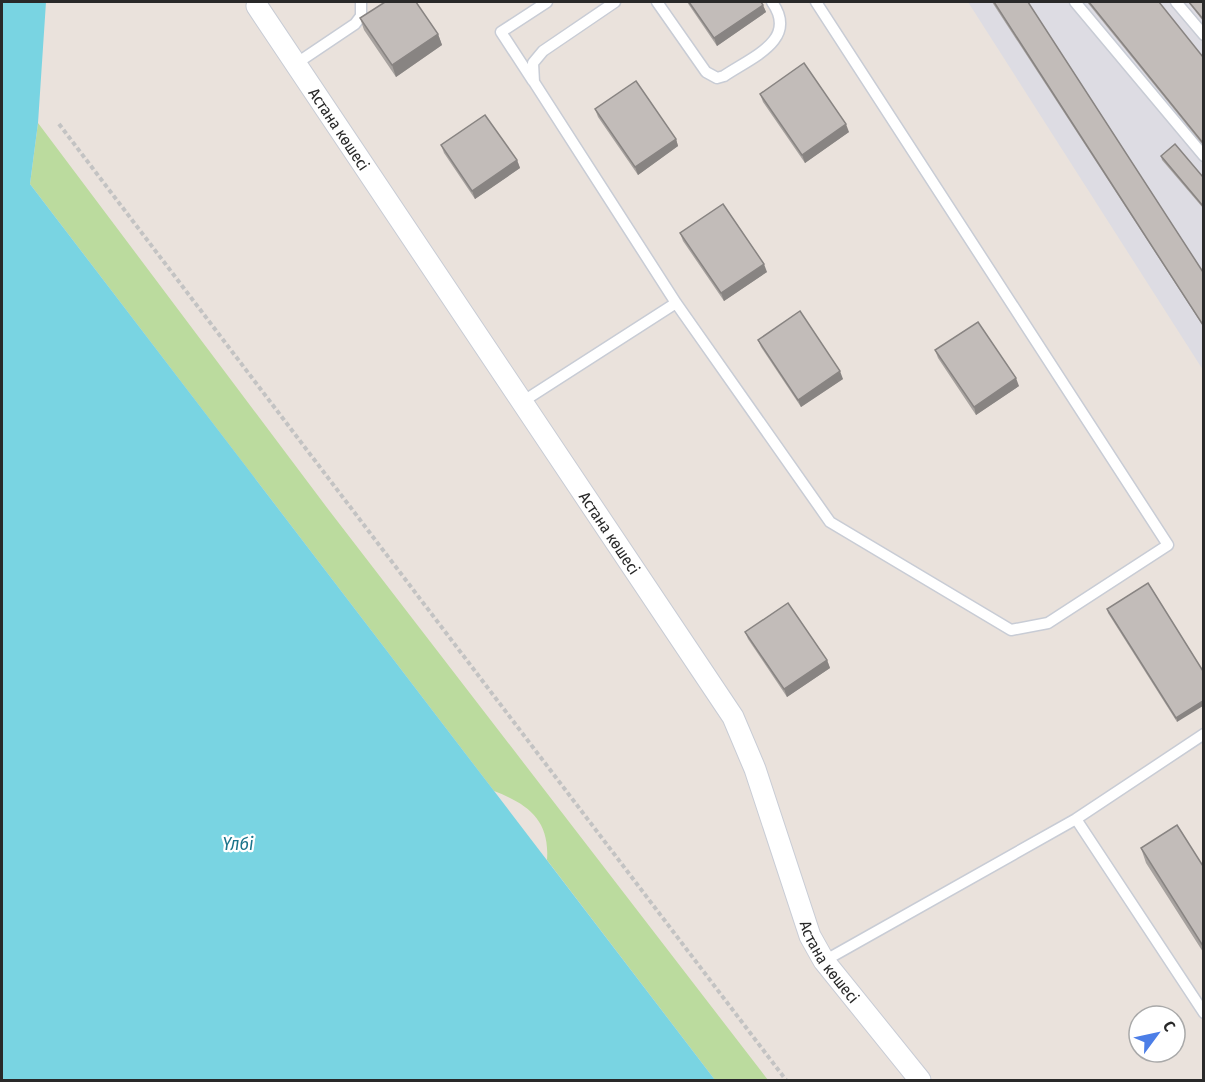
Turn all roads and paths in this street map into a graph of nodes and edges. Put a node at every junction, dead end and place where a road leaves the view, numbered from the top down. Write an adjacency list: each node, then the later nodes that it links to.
1 (361, 2): 11 (lane)
2 (547, 2): 12 (lane)
3 (615, 2): 12 (lane)
4 (657, 2): 5 (lane)
5 (772, 2)
6 (816, 2): 15 (lane)
7 (1075, 2): 14 (lane)
8 (1176, 2): 10 (lane)
9 (257, 6): 11 (street, Астана көшесі)
10 (1203, 35)
11 (297, 63): 16 (street, Астана көшесі)
12 (534, 82): 15 (lane)
13 (59, 124): 21 (path)
14 (1203, 156)
15 (676, 303): 16 (lane)
16 (522, 402): 19 (street, Астана көшесі)
17 (1203, 734): 18 (lane)
18 (1076, 819): 19 (lane); 20 (lane)
19 (824, 961): 22 (street, Астана көшесі)
20 (1203, 1013)
21 (786, 1080)
22 (920, 1080)

